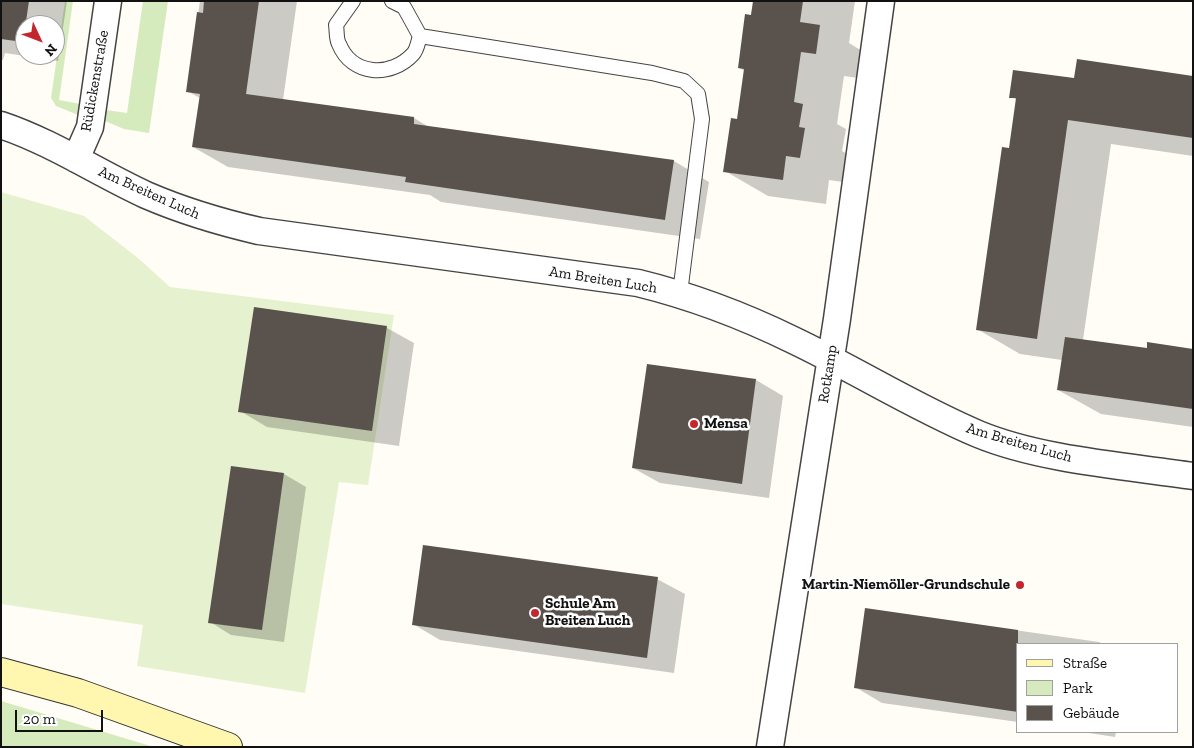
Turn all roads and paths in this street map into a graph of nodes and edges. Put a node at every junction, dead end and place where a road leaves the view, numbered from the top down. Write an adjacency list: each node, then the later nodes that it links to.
1 (108, 1): 7 (street, Rüdickenstraße)
2 (353, 1): 5 (lane)
3 (392, 1): 5 (lane)
4 (881, 1): 9 (street, Rotkamp)
5 (420, 36): 8 (lane)
6 (1, 125): 7 (street, Am Breiten Luch)
7 (76, 159): 8 (street, Am Breiten Luch)
8 (680, 293): 9 (street, Am Breiten Luch)
9 (830, 360): 10 (street, Am Breiten Luch); 13 (street, Rotkamp)
10 (1193, 476)
11 (1, 672): 12 (street)
12 (228, 747)
13 (770, 747)

